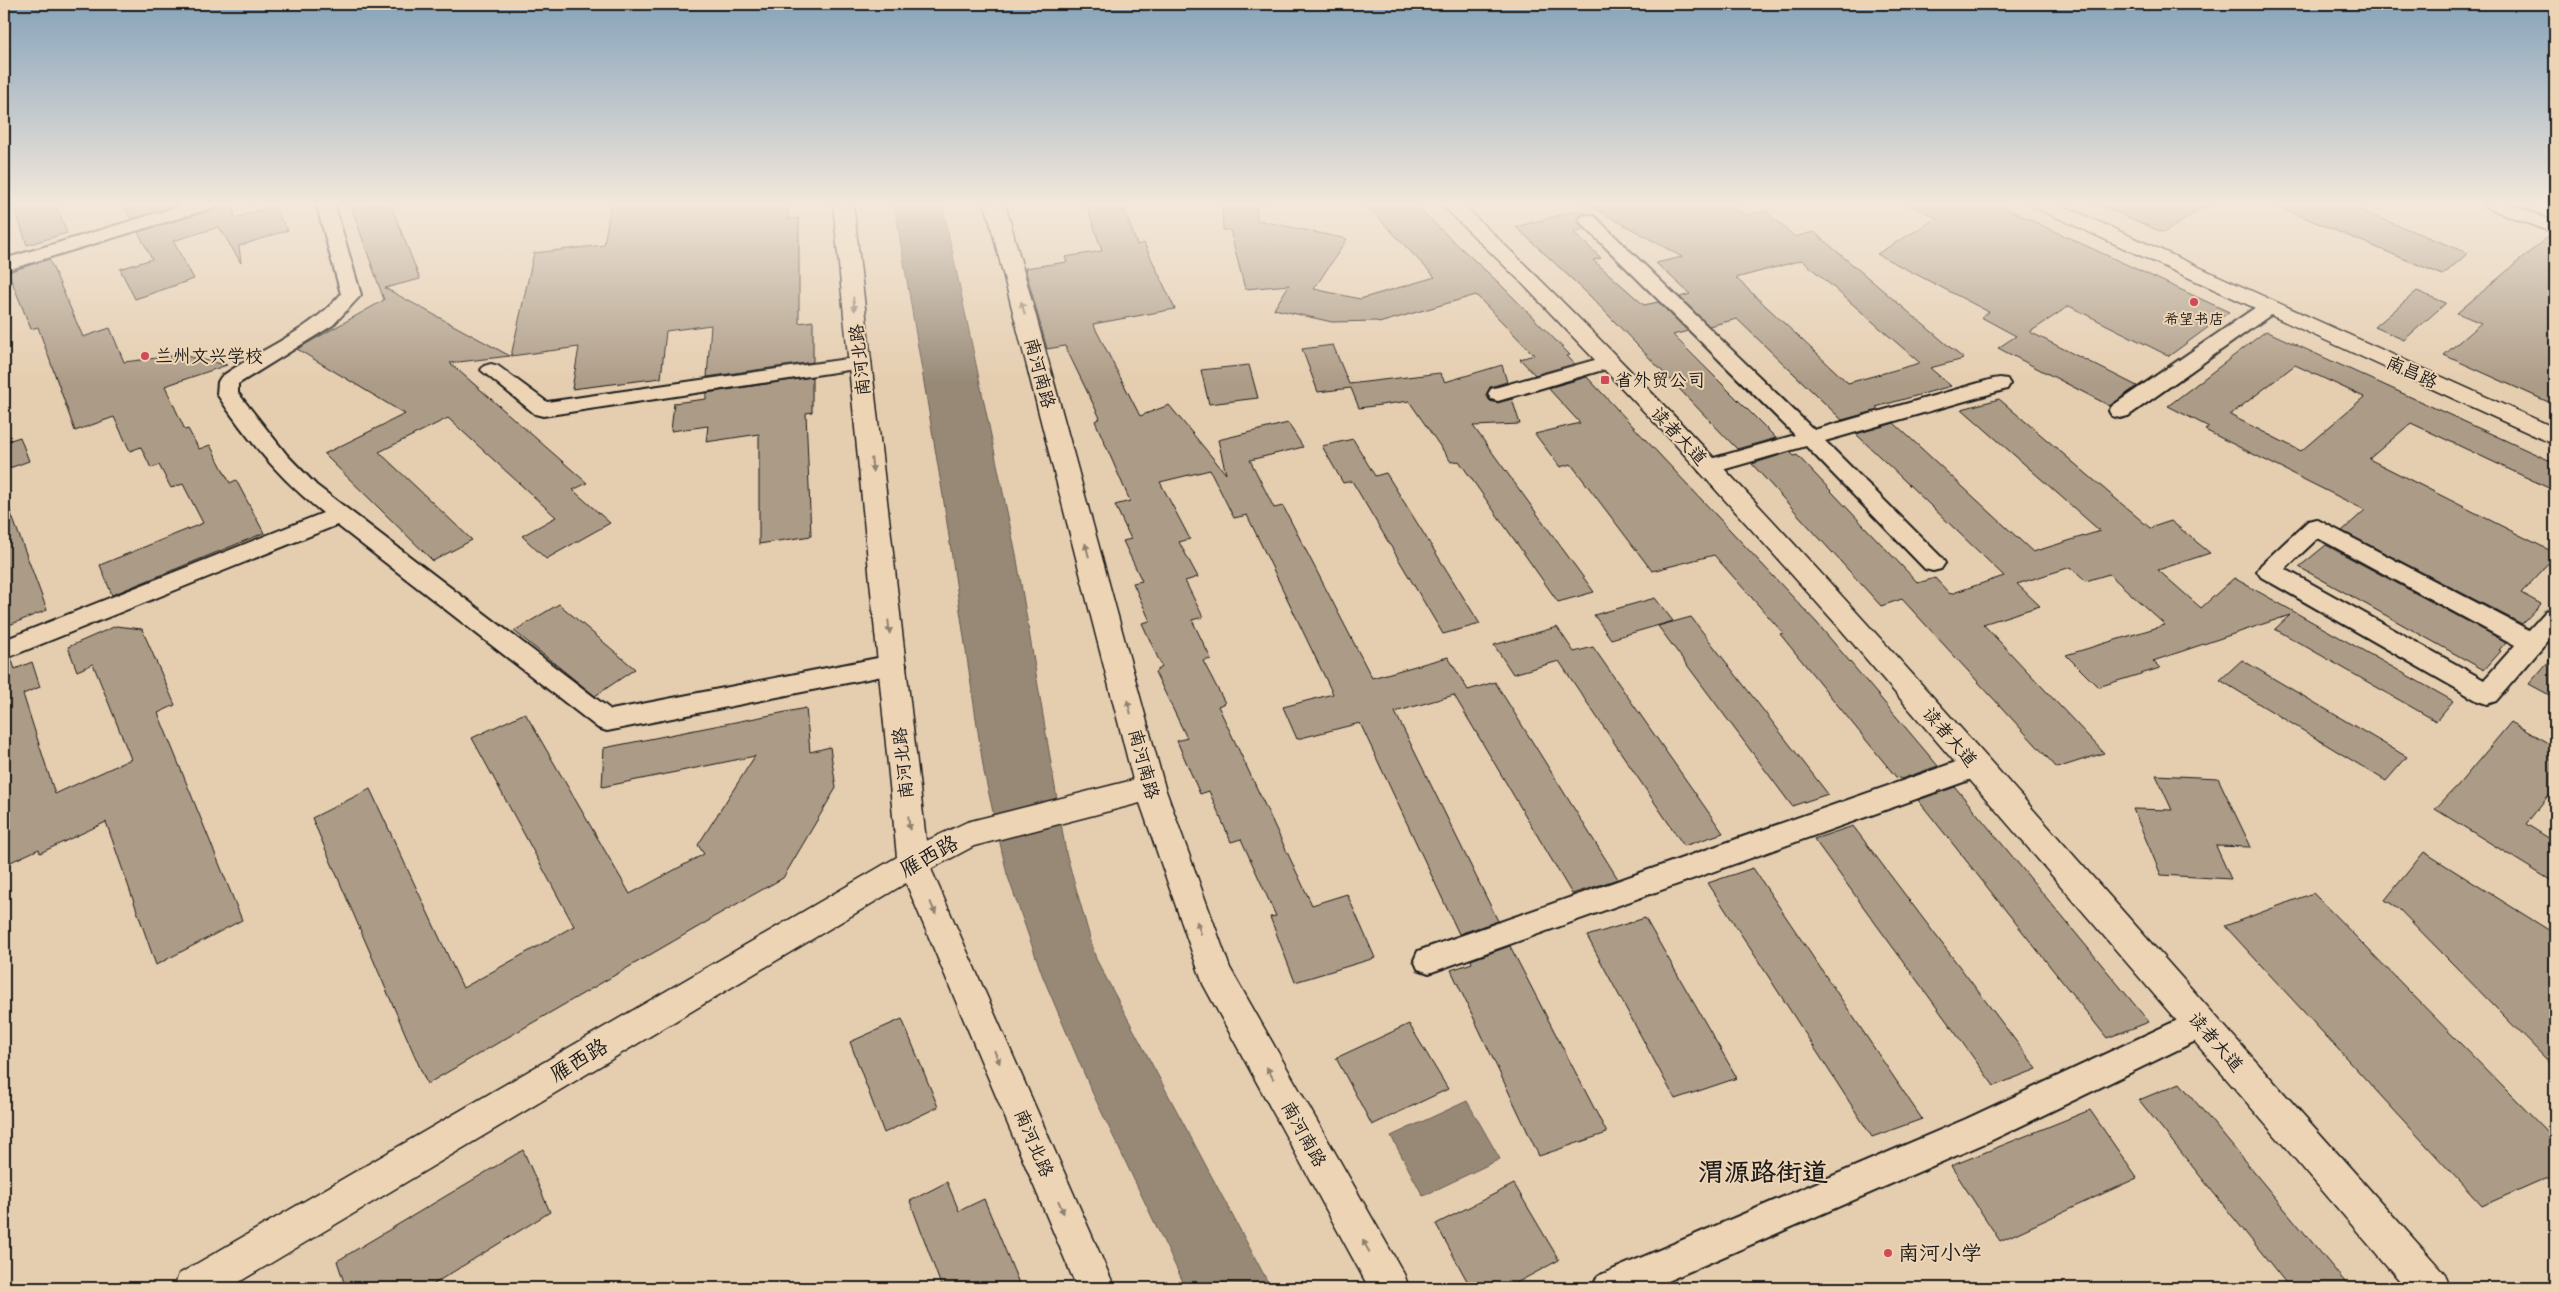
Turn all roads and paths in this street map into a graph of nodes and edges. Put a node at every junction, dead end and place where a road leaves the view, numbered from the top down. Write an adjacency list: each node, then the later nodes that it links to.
1 (342, 263): 17 (street)
2 (850, 263): 9 (street, 南河北路, one-way to 9)
3 (1011, 263): 24 (street, 南河南路, one-way to 3)
4 (1513, 263): 8 (street, 读者大道)
5 (1632, 263): 15 (street)
6 (2174, 263): 7 (street, 南昌路)
7 (2269, 306): 13 (street); 14 (street, 南昌路)
8 (1609, 362): 12 (street); 16 (street, 读者大道)
9 (861, 363): 10 (street); 22 (street, 南河北路, one-way to 22)
10 (491, 370)
11 (2000, 384): 15 (street)
12 (1498, 394)
13 (2120, 411)
14 (2555, 437)
15 (1810, 438): 16 (street); 18 (street)
16 (1708, 467): 23 (street, 读者大道)
17 (340, 516): 21 (street); 22 (street)
18 (1933, 563)
19 (2555, 617): 20 (street)
20 (2532, 643): 20 (street)
21 (4, 650)
22 (892, 665): 25 (street, 南河北路, one-way to 25)
23 (1976, 766): 26 (street); 27 (street, 读者大道)
24 (1150, 788): 25 (street, 雁西路); 30 (street, 南河南路, one-way to 24)
25 (913, 863): 28 (street, 南河北路, one-way to 28); 29 (street, 雁西路)
26 (1429, 960)
27 (2199, 1024): 31 (street); 32 (street, 读者大道)
28 (1090, 1286)
29 (193, 1288)
30 (1390, 1288)
31 (1610, 1288)
32 (2431, 1288)

